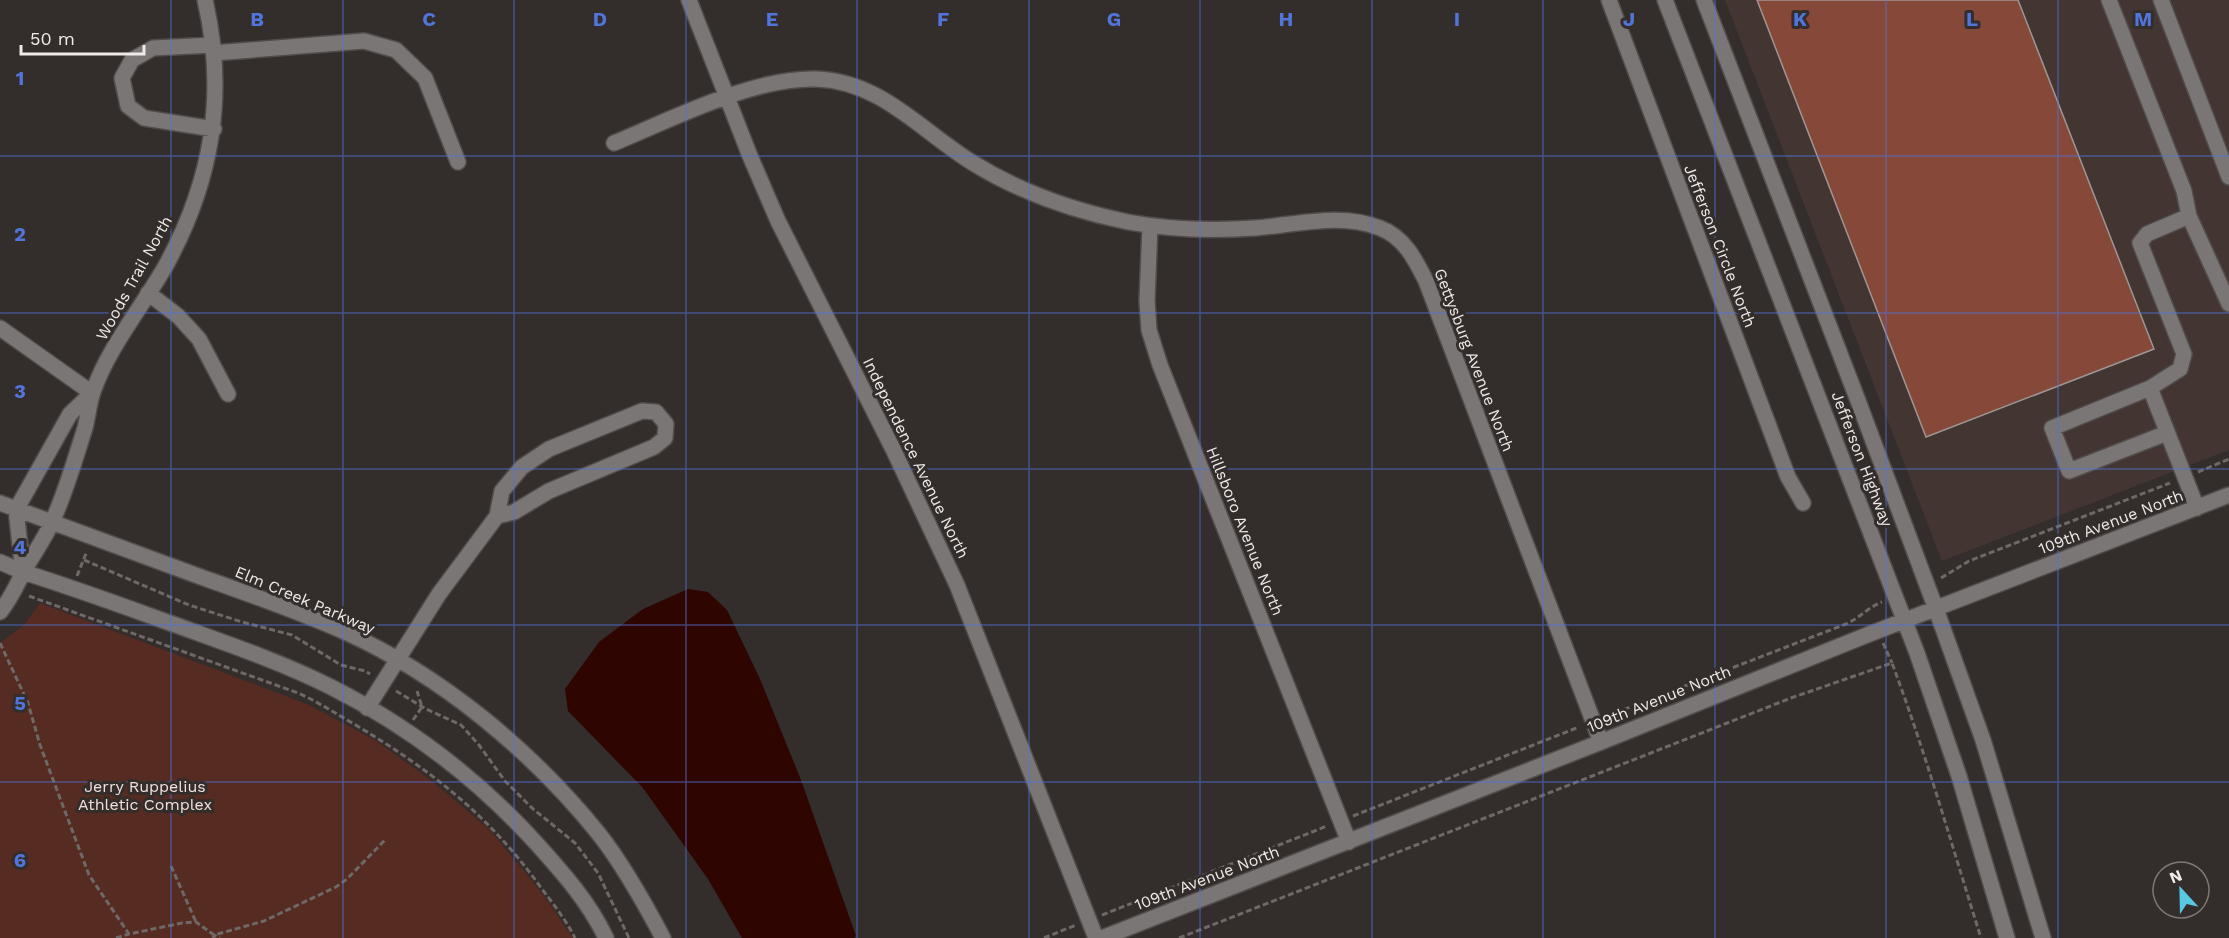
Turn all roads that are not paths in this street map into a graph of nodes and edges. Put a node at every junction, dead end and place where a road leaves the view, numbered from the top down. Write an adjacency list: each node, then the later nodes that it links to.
1 (205, 0): 8 (street, Woods Trail North)
2 (689, 0): 9 (street, Independence Avenue North)
3 (1609, 0): 25 (street, Jefferson Circle North)
4 (1665, 0): 34 (street, Jefferson Highway)
5 (1704, 0): 32 (street, Jefferson Highway)
6 (2109, 0): 14 (street)
7 (2160, 0): 13 (street)
8 (213, 49): 10 (street, Woods Trail North); 10 (street); 12 (street)
9 (727, 97): 11 (street, Gettysburg Avenue North); 15 (street, Gettysburg Avenue North); 41 (street, Independence Avenue North)
10 (214, 129): 16 (street, Woods Trail North)
11 (614, 143)
12 (458, 162)
13 (2229, 177)
14 (2189, 216): 17 (street); 19 (street)
15 (1150, 226): 37 (street, Gettysburg Avenue North); 38 (street, Hillsboro Avenue North)
16 (148, 293): 20 (street, Woods Trail North); 21 (street)
17 (2229, 304)
18 (0, 328): 20 (street)
19 (2150, 388): 22 (street); 22 (street)
20 (92, 393): 27 (street, Woods Trail North); 29 (street, Woods Trail North)
21 (228, 394)
22 (2167, 433): 26 (street)
23 (2229, 495): 26 (street, 109th Avenue North)
24 (0, 503): 27 (street, Elm Creek Parkway)
25 (1803, 503)
26 (2197, 508): 32 (street, 109th Avenue North)
27 (16, 510): 29 (street, Elm Creek Parkway); 31 (street)
28 (497, 516): 28 (street); 35 (street)
29 (52, 523): 31 (street, Woods Trail North); 35 (street, Elm Creek Parkway)
30 (0, 562): 31 (street)
31 (23, 572): 33 (street, Woods Trail North); 36 (street)
32 (1936, 609): 34 (street, 109th Avenue North); 44 (street, Jefferson Highway)
33 (0, 612)
34 (1905, 620): 37 (street, 109th Avenue North); 43 (street, Jefferson Highway)
35 (396, 659): 36 (street); 40 (street, Elm Creek Parkway)
36 (368, 708): 39 (street)
37 (1601, 742): 38 (street, 109th Avenue North)
38 (1348, 842): 42 (street, 109th Avenue North)
39 (606, 938)
40 (663, 938)
41 (1096, 938)
42 (1102, 938)
43 (2007, 938)
44 (2043, 938)

